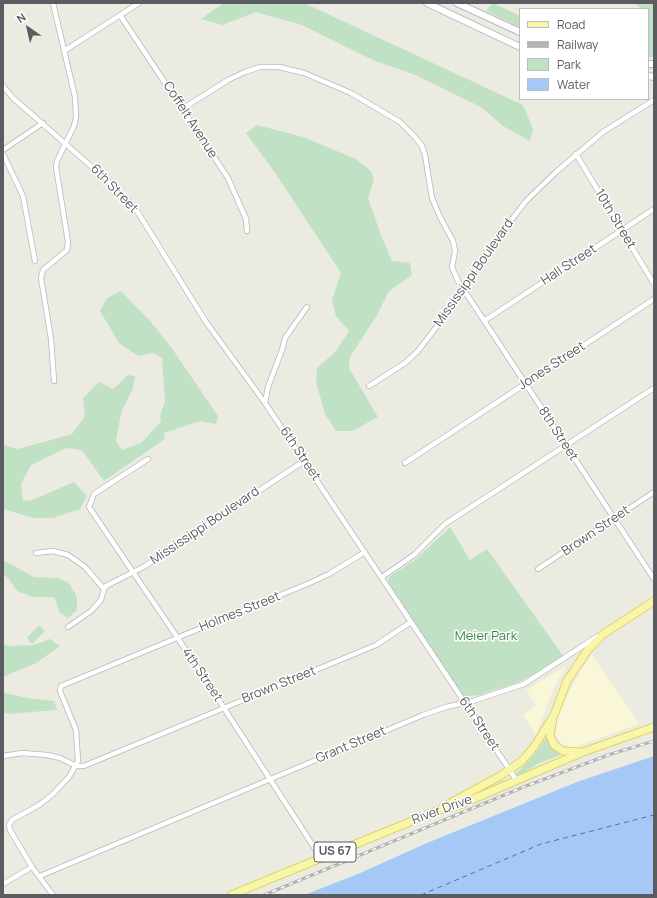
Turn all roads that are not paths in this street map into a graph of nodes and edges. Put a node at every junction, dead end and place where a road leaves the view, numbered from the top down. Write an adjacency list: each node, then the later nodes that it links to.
1 (53, 3): 8 (street)
2 (139, 3): 5 (street)
3 (427, 3): 7 (main road)
4 (457, 3): 6 (main road)
5 (120, 15): 8 (street); 11 (street, Coffelt Avenue)
6 (519, 32)
7 (519, 47)
8 (64, 51): 13 (street)
9 (3, 86): 12 (street, 6th Street)
10 (654, 100): 16 (street, Mississippi Boulevard)
11 (182, 109): 19 (street, Coffelt Avenue); 22 (street, 8th Street)
12 (43, 123): 13 (street, 6th Street); 14 (street)
13 (65, 142): 26 (street); 30 (street, 6th Street)
14 (3, 150)
15 (3, 154): 20 (street)
16 (576, 154): 18 (street, 10th Street); 22 (street, Mississippi Boulevard)
17 (654, 209): 18 (street, Hall Street)
18 (622, 230): 21 (street, 10th Street); 25 (street, Hall Street)
19 (247, 231)
20 (35, 261)
21 (654, 284)
22 (462, 288): 25 (street, 8th Street); 28 (street, Mississippi Boulevard)
23 (654, 299): 27 (street, Jones Street)
24 (307, 307): 30 (street)
25 (484, 321): 27 (street, 8th Street)
26 (54, 381)
27 (525, 384): 31 (street, 8th Street); 34 (street, Jones Street)
28 (368, 386)
29 (654, 388): 31 (street)
30 (265, 403): 33 (street, 6th Street)
31 (566, 446): 36 (street, 8th Street); 41 (street)
32 (148, 459): 40 (street, 4th Street)
33 (304, 461): 37 (street, 6th Street); 40 (street, Mississippi Boulevard)
34 (405, 463)
35 (654, 492): 36 (street, Brown Street)
36 (614, 518): 39 (street, Brown Street); 42 (street, 8th Street)
37 (365, 552): 41 (street, 6th Street); 48 (street, Holmes Street)
38 (36, 553): 43 (street)
39 (538, 569)
40 (133, 573): 43 (street, Mississippi Boulevard); 48 (street, 4th Street)
41 (382, 577): 45 (street, 6th Street)
42 (654, 579)
43 (104, 589): 47 (street)
44 (654, 601): 46 (main road, Grant Street / US 67)
45 (412, 622): 49 (street, 6th Street); 50 (street, Brown Street)
46 (621, 623): 49 (street, Grant Street); 51 (main road, US 67)
47 (68, 627)
48 (177, 638): 50 (street, 4th Street); 55 (street, Holmes Street)
49 (464, 702): 56 (street, 6th Street); 57 (street, Grant Street)
50 (223, 707): 55 (street, Brown Street); 57 (street, 4th Street)
51 (552, 718): 53 (main road); 56 (main road, US 67)
52 (654, 727): 53 (main road, River Drive / US 67)
53 (583, 752): 58 (main road, River Drive / US 67)
54 (3, 756): 55 (street)
55 (76, 766): 61 (street)
56 (510, 770): 58 (street, 6th Street); 59 (main road, US 67)
57 (270, 779): 60 (street, 4th Street); 62 (street, Grant Street)
58 (517, 781): 59 (main road, River Drive / US 67)
59 (439, 810): 60 (main road, River Drive / US 67)
60 (321, 858): 65 (main road, River Drive / US 67)
61 (32, 867): 62 (street); 63 (street)
62 (40, 876): 64 (street)
63 (3, 884)
64 (53, 895)
65 (231, 895)

